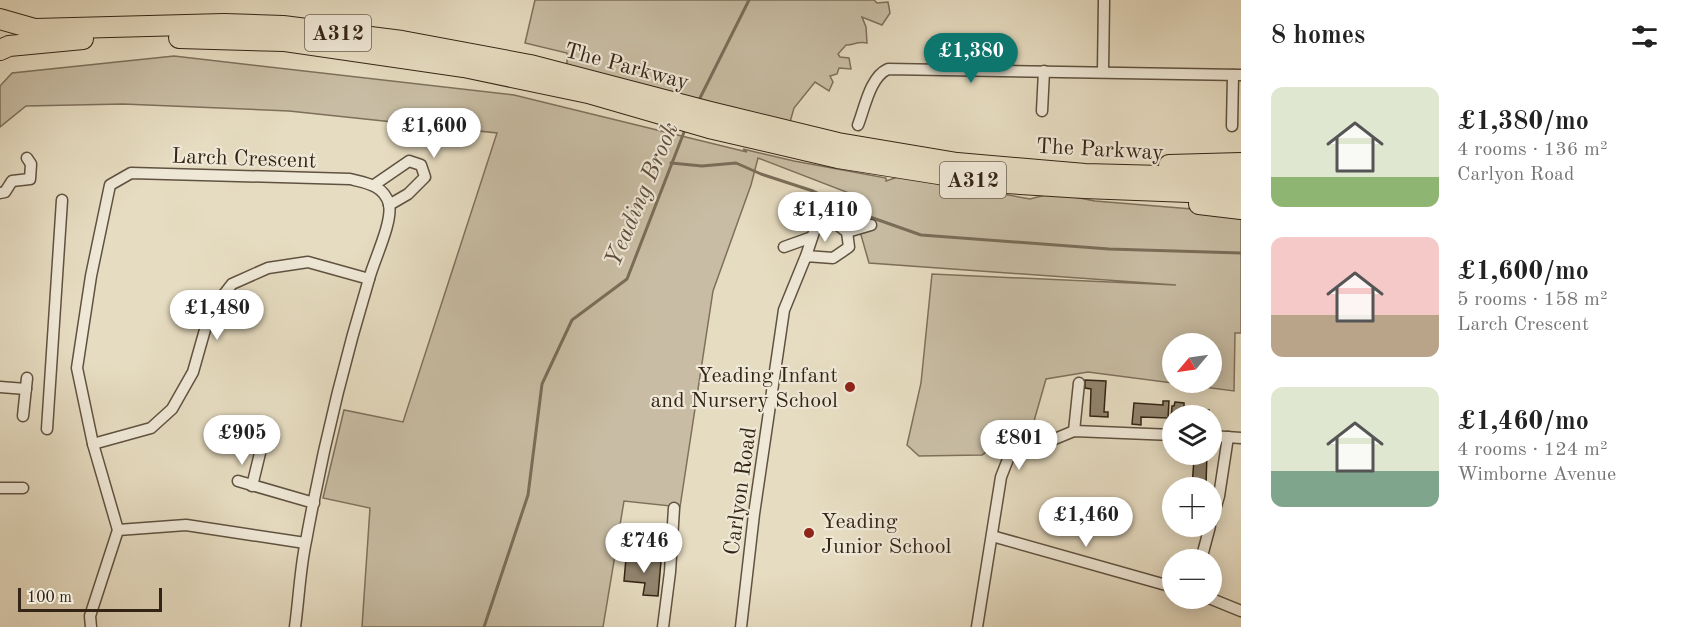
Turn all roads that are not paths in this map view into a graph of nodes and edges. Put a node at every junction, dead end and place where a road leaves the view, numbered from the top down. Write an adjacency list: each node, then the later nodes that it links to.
1 (1104, 0): 5 (street)
2 (0, 19): 7 (highway, The Parkway / A312)
3 (0, 50): 7 (highway, The Parkway / A312)
4 (1044, 71): 5 (street); 8 (street); 9 (street)
5 (1103, 71): 6 (street)
6 (1237, 75): 10 (street)
7 (670, 110): 14 (highway, The Parkway / A312)
8 (1042, 111)
9 (858, 124)
10 (1232, 126)
11 (27, 158): 16 (street)
12 (1241, 163): 14 (highway, A312)
13 (1241, 178): 14 (highway, The Parkway / A312)
14 (1084, 181): 17 (highway, The Parkway / A312); 20 (highway, A312)
15 (374, 185): 19 (street); 19 (street); 36 (street, Larch Crescent)
16 (0, 193)
17 (1241, 194)
18 (62, 200): 30 (street)
19 (389, 205): 26 (street)
20 (1241, 209)
21 (871, 225): 22 (street)
22 (846, 232): 23 (street, Carlyon Road); 25 (street)
23 (812, 237): 24 (street); 25 (street, Carlyon Road)
24 (784, 247)
25 (806, 256): 54 (street, Carlyon Road)
26 (369, 279): 36 (street); 43 (street)
27 (1079, 383): 31 (street)
28 (0, 387): 29 (street)
29 (23, 416)
30 (47, 429)
31 (1074, 431): 32 (street); 46 (street)
32 (1162, 435)
33 (1222, 437): 34 (street)
34 (1228, 437): 35 (street); 38 (street)
35 (1241, 438)
36 (93, 444): 45 (street, Larch Crescent)
37 (260, 453): 40 (street)
38 (1222, 477)
39 (238, 481): 40 (street)
40 (252, 486): 43 (street)
41 (0, 488): 42 (street)
42 (23, 488)
43 (314, 502): 47 (street)
44 (674, 508): 53 (street)
45 (118, 530): 47 (street); 51 (street)
46 (992, 536): 48 (street); 55 (street)
47 (305, 543): 52 (street)
48 (1162, 584)
49 (1222, 603): 50 (street)
50 (1241, 611)
51 (91, 627)
52 (295, 627)
53 (663, 627)
54 (741, 627)
55 (977, 627)

